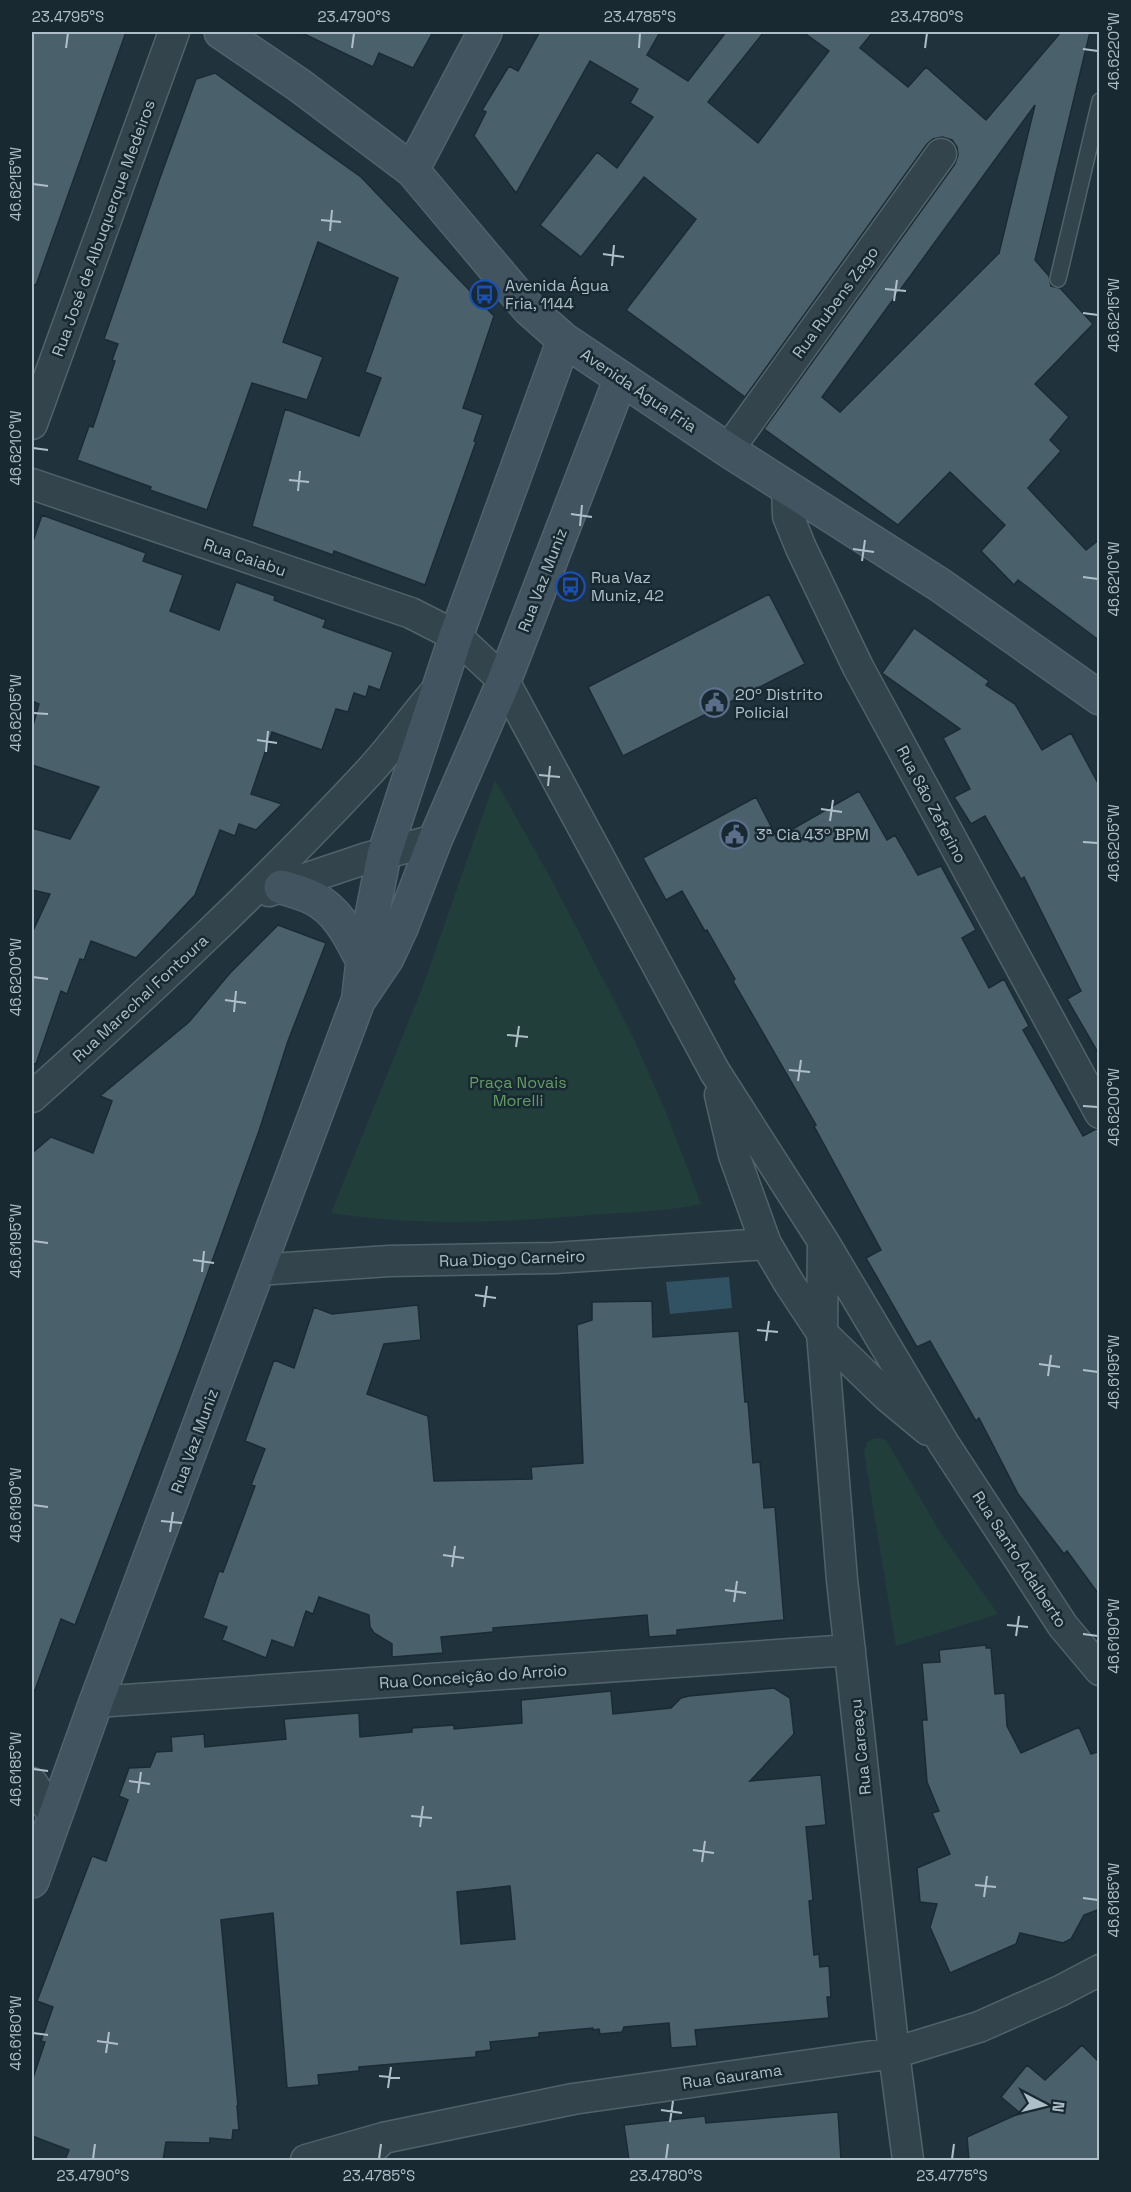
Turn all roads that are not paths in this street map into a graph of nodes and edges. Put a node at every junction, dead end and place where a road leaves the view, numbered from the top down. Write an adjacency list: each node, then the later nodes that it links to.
1 (174, 32): 10 (street, Rua José de Albuquerque Medeiros)
2 (221, 32): 6 (street, Avenida Água Fria)
3 (485, 32): 6 (street)
4 (1100, 101): 7 (lane)
5 (941, 154): 11 (street, Rua Rubens Zago)
6 (412, 170): 8 (street, Avenida Água Fria)
7 (1058, 279)
8 (564, 340): 9 (street, Avenida Água Fria); 14 (street, Rua Vaz Muniz)
9 (621, 378): 11 (street, Avenida Água Fria); 15 (street, Rua Vaz Muniz)
10 (32, 424)
11 (728, 450): 13 (street, Avenida Água Fria)
12 (32, 484): 14 (street, Rua Caiabu)
13 (787, 487): 17 (street, Avenida Água Fria); 26 (street, Rua São Zeferino)
14 (456, 636): 15 (street); 16 (street, Rua Vaz Muniz)
15 (504, 681): 18 (street, Rua Vaz Muniz); 24 (street)
16 (441, 687): 19 (street, Rua Vaz Muniz); 21 (street, Rua Marechal Fontoura)
17 (1100, 698)
18 (435, 840): 19 (street); 23 (street, Rua Vaz Muniz)
19 (384, 855): 20 (street, Rua Marechal Fontoura); 22 (street, Rua Vaz Muniz)
20 (281, 887): 21 (street, Rua Marechal Fontoura); 22 (street)
21 (247, 899): 25 (street, Rua Marechal Fontoura)
22 (363, 961): 23 (street, Rua Vaz Muniz)
23 (358, 1001): 29 (street, Rua Vaz Muniz)
24 (714, 1071): 27 (street); 28 (street)
25 (32, 1097)
26 (1100, 1113)
27 (823, 1241): 30 (street); 31 (street, Rua Santo Adalberto)
28 (766, 1244): 29 (street, Rua Diogo Carneiro); 30 (street)
29 (257, 1270): 34 (street, Rua Vaz Muniz)
30 (822, 1332): 31 (street, Rua Santo Adalberto); 32 (street, Rua Careaçu)
31 (944, 1444): 33 (street, Rua Santo Adalberto)
32 (850, 1650): 34 (street, Rua Conceição do Arroio); 39 (street, Rua Careaçu)
33 (1100, 1670)
34 (96, 1702): 36 (street, Rua Vaz Muniz)
35 (32, 1783): 36 (street)
36 (55, 1817): 37 (street, Rua Vaz Muniz)
37 (32, 1881)
38 (1100, 1970): 39 (street, Rua Gaurama)
39 (894, 2053): 40 (street, Rua Gaurama); 43 (street, Rua Careaçu)
40 (383, 2138): 41 (street, Rua Gaurama); 42 (street)
41 (306, 2160)
42 (362, 2160)
43 (908, 2160)

